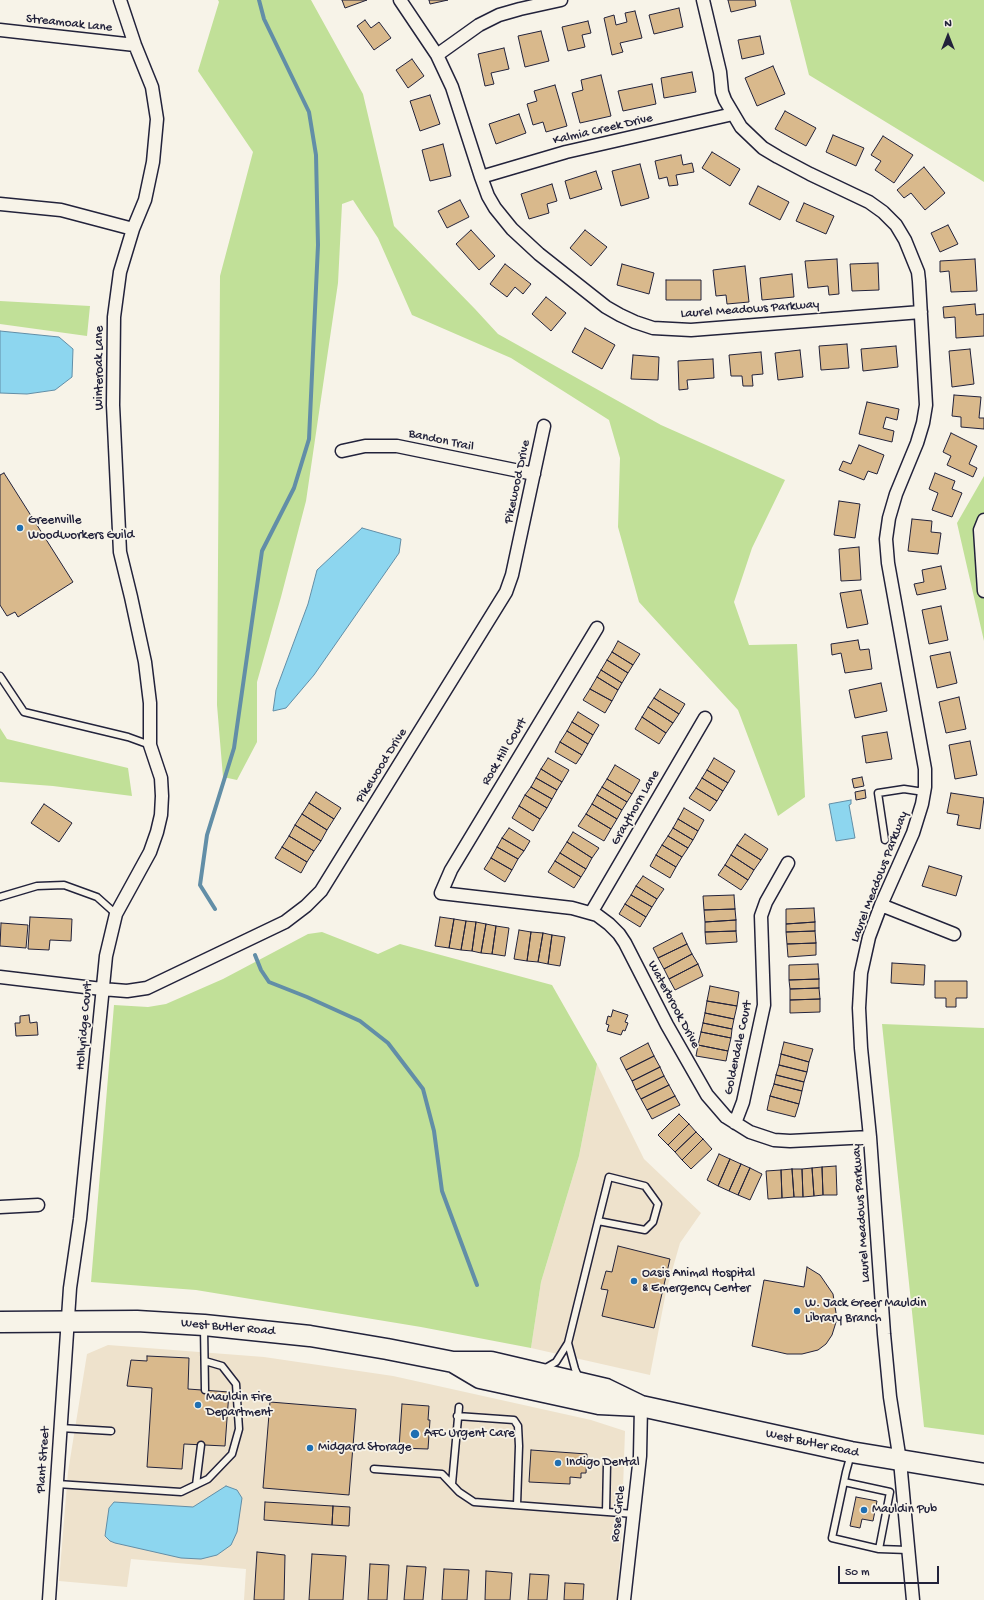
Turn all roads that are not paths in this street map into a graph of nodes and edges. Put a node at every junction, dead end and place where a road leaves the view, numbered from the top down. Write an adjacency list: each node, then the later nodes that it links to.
1 (120, 0): 6 (street, Winteroak Lane)
2 (400, 0): 7 (street, Laurel Meadows Parkway)
3 (561, 0): 7 (street)
4 (704, 0): 8 (street, Laurel Meadows Parkway)
5 (0, 30): 6 (street, Streamoak Lane)
6 (135, 45): 11 (street, Winteroak Lane)
7 (437, 55): 9 (street, Laurel Meadows Parkway)
8 (733, 114): 9 (street, Kalmia Creek Drive); 12 (street, Laurel Meadows Parkway)
9 (481, 177): 12 (street, Laurel Meadows Parkway)
10 (0, 204): 11 (street)
11 (133, 229): 21 (street, Winteroak Lane)
12 (921, 312): 22 (street, Laurel Meadows Parkway)
13 (544, 426): 15 (street, Pikewood Drive)
14 (342, 451): 15 (street, Bandon Trail)
15 (534, 474): 32 (street, Pikewood Drive)
16 (984, 520): 17 (street)
17 (984, 591)
18 (597, 628): 25 (street, Rock Hill Court)
19 (0, 676): 21 (lane)
20 (705, 718): 28 (street, Graythorn Lane)
21 (150, 745): 29 (street, Hollyridge Court)
22 (924, 792): 23 (lane); 27 (street, Laurel Meadows Parkway)
23 (885, 840)
24 (788, 863): 33 (street, Goldendale Court)
25 (441, 893): 28 (street, Waterbrook Drive)
26 (0, 897): 29 (lane)
27 (881, 906): 30 (street); 34 (street, Laurel Meadows Parkway)
28 (591, 913): 33 (street, Waterbrook Drive)
29 (116, 914): 32 (street, Hollyridge Court)
30 (954, 934)
31 (0, 977): 32 (street, Pikewood Drive)
32 (102, 989): 39 (street, Hollyridge Court)
33 (735, 1123): 34 (street, Waterbrook Drive)
34 (870, 1137): 54 (street, Laurel Meadows Parkway)
35 (38, 1205): 36 (street)
36 (0, 1207)
37 (598, 1221): 37 (lane); 41 (lane)
38 (0, 1322): 39 (main road, West Butler Road)
39 (67, 1322): 40 (main road, West Butler Road); 50 (street, Plant Street)
40 (204, 1325): 42 (lane); 43 (main road, West Butler Road)
41 (568, 1343): 44 (lane); 45 (lane)
42 (205, 1361): 46 (lane); 61 (lane)
43 (453, 1362): 44 (main road, West Butler Road); 47 (main road, West Butler Road)
44 (539, 1373): 45 (main road, West Butler Road)
45 (581, 1383): 47 (main road, West Butler Road)
46 (205, 1390)
47 (641, 1406): 53 (main road, West Butler Road); 66 (street, Rose Circle)
48 (459, 1407): 49 (lane)
49 (457, 1416): 60 (lane); 64 (lane)
50 (60, 1428): 51 (lane); 59 (street, Plant Street)
51 (111, 1431)
52 (201, 1445): 61 (lane)
53 (851, 1452): 54 (main road, West Butler Road); 58 (lane)
54 (900, 1461): 57 (main road, West Butler Road); 63 (street, Laurel Meadows Parkway)
55 (607, 1464): 65 (lane)
56 (374, 1469): 60 (lane)
57 (984, 1474)
58 (844, 1482): 62 (lane); 67 (lane)
59 (57, 1484): 61 (lane); 69 (street, Plant Street)
60 (452, 1484): 64 (lane)
61 (196, 1485)
62 (890, 1492): 63 (lane); 67 (lane)
63 (904, 1495): 68 (street, Laurel Meadows Parkway)
64 (517, 1505): 65 (lane)
65 (606, 1512): 66 (lane)
66 (634, 1514): 70 (street, Rose Circle)
67 (879, 1549): 68 (lane)
68 (908, 1550): 71 (street, Laurel Meadows Parkway)
69 (49, 1600)
70 (624, 1600)
71 (913, 1600)

